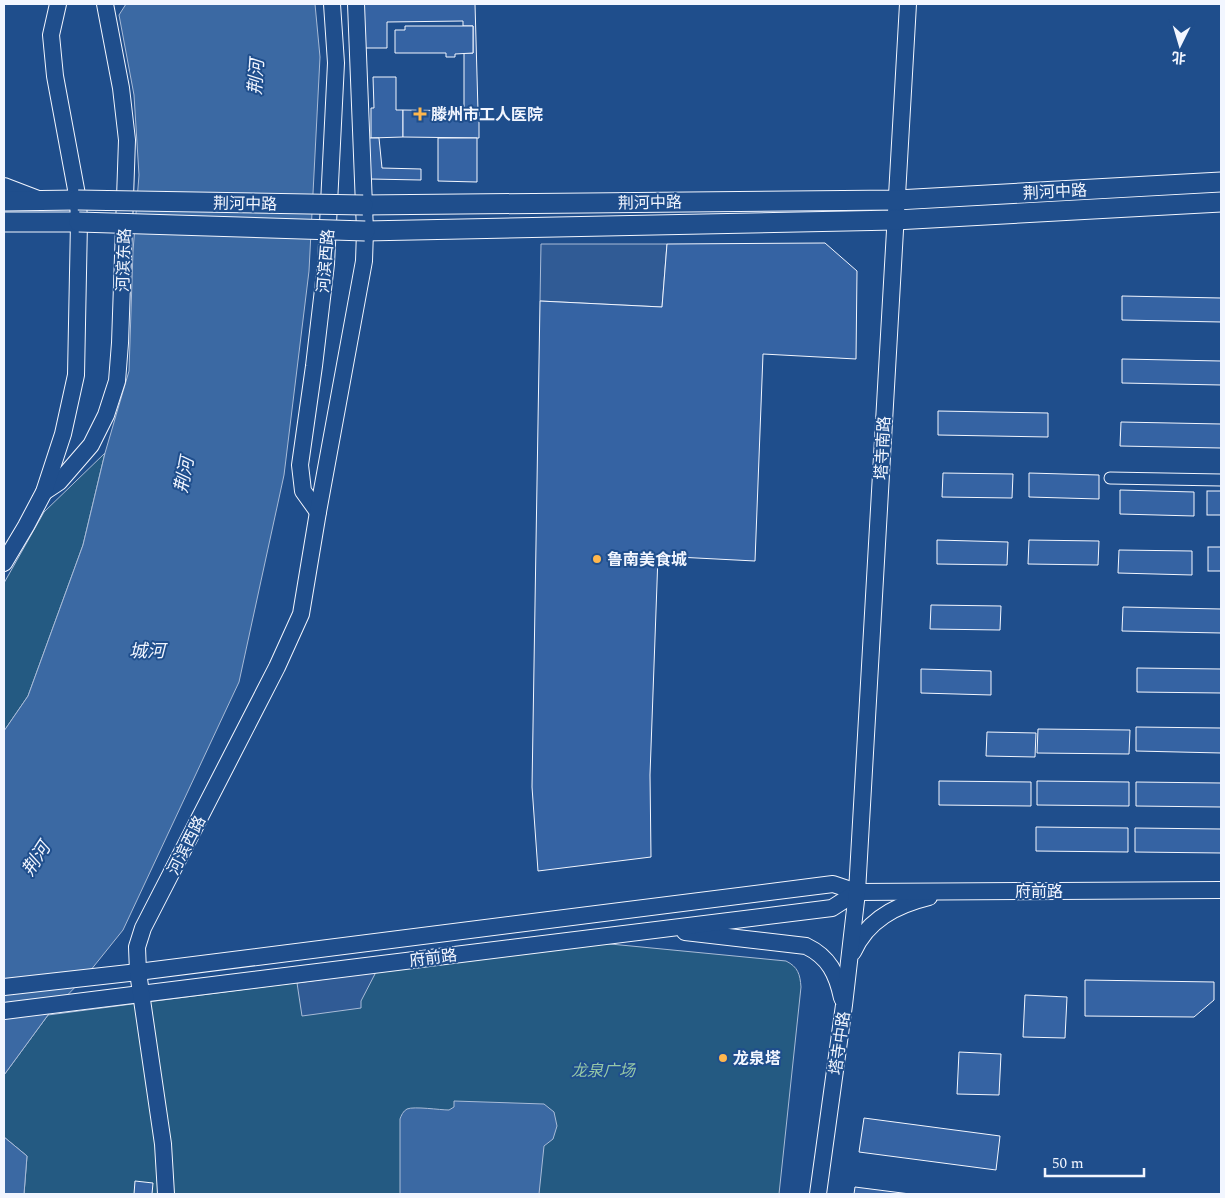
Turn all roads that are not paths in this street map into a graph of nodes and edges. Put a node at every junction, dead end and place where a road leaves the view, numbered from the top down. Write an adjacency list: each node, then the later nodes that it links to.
1 (58, 4): 8 (main road, 河滨东路)
2 (105, 4): 20 (main road, 河滨东路)
3 (332, 4): 21 (main road, 河滨西路)
4 (356, 4): 13 (main road, 河滨西路)
5 (908, 4): 9 (main road, 塔寺南路)
6 (1221, 182): 9 (main road, 荆河中路)
7 (4, 186): 11 (main road)
8 (78, 200): 11 (main road, 荆河中路); 13 (main road, 荆河中路, bridge); 16 (main road, 河滨东路)
9 (897, 200): 13 (main road, 荆河中路); 14 (main road, 塔寺南路)
10 (4, 201): 11 (main road, 荆河中路)
11 (44, 201)
12 (1221, 202): 14 (main road, 荆河中路)
13 (363, 205): 17 (main road, 河滨西路)
14 (895, 220): 17 (main road, 荆河中路); 24 (main road, 塔寺南路)
15 (4, 222): 16 (main road, 荆河中路)
16 (79, 222): 17 (main road, 荆河中路, bridge); 20 (main road, 河滨东路)
17 (365, 231): 21 (main road, 河滨西路)
18 (1110, 478): 19 (street)
19 (1221, 480)
20 (44, 492): 22 (main road, 河滨东路)
21 (318, 512): 28 (main road, 河滨西路)
22 (4, 563)
23 (1221, 890): 25 (main road, 府前路)
24 (857, 892): 25 (main road, 府前路); 26 (main road, 府前路); 27 (main road, 塔寺中路); 28 (main road, 府前路)
25 (956, 892): 27 (main road)
26 (661, 929): 30 (main road, 府前路); 31 (main road)
27 (848, 966): 31 (main road, 塔寺中路)
28 (138, 972): 29 (main road, 府前路); 30 (main road, 河滨西路)
29 (4, 987)
30 (140, 993): 32 (main road, 府前路); 33 (main road, 河滨西路)
31 (844, 1005): 34 (main road, 塔寺中路)
32 (4, 1011)
33 (166, 1194)
34 (818, 1194)

